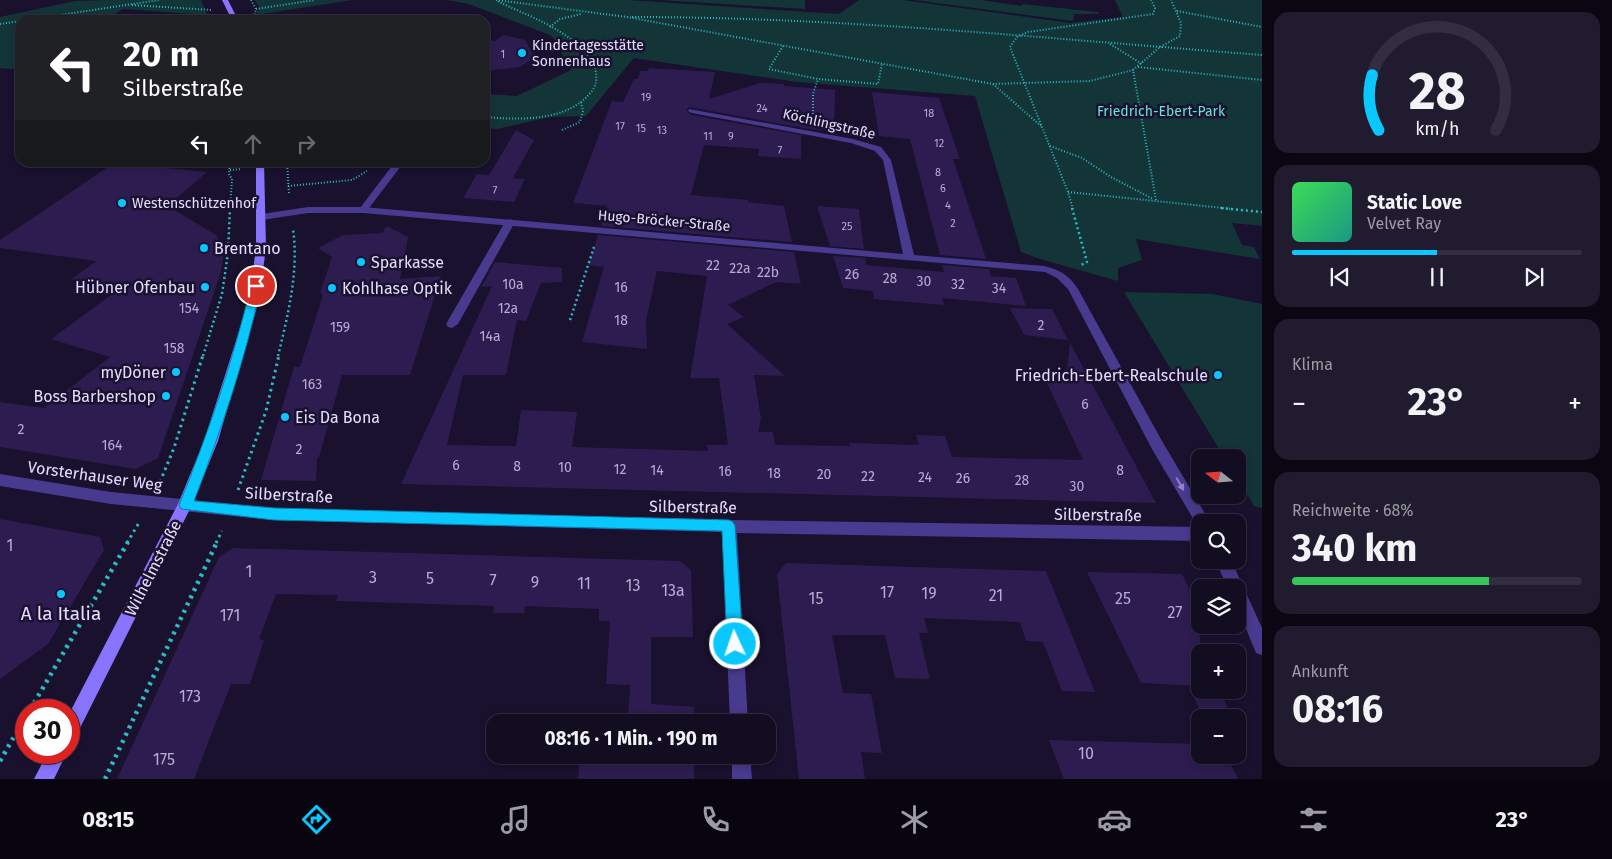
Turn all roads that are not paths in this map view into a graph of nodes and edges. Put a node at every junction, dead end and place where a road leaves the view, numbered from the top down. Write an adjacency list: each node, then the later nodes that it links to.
1 (224, 0): 2 (main road)
2 (232, 15)
3 (692, 111): 9 (street, Köchlingstraße)
4 (260, 167): 7 (main road, Wilhelmstraße)
5 (396, 167): 6 (street)
6 (363, 210): 7 (street, Hugo-Bröcker-Straße); 8 (street, Hugo-Bröcker-Straße)
7 (262, 217): 12 (main road, Wilhelmstraße)
8 (510, 222): 9 (street, Hugo-Bröcker-Straße); 10 (street)
9 (909, 256): 13 (street, Hugo-Bröcker-Straße, one-way to 13)
10 (452, 324)
11 (0, 480): 12 (street, Vorsterhauser Weg)
12 (186, 505): 14 (street, Silberstraße); 18 (main road, Wilhelmstraße)
13 (1198, 514)
14 (729, 526): 15 (street, Silberstraße); 19 (street)
15 (1191, 534)
16 (1246, 610): 17 (street)
17 (1262, 647)
18 (80, 711)
19 (739, 714)
20 (52, 764): 22 (main road)
21 (741, 764): 23 (street)
22 (44, 779)
23 (742, 779)

